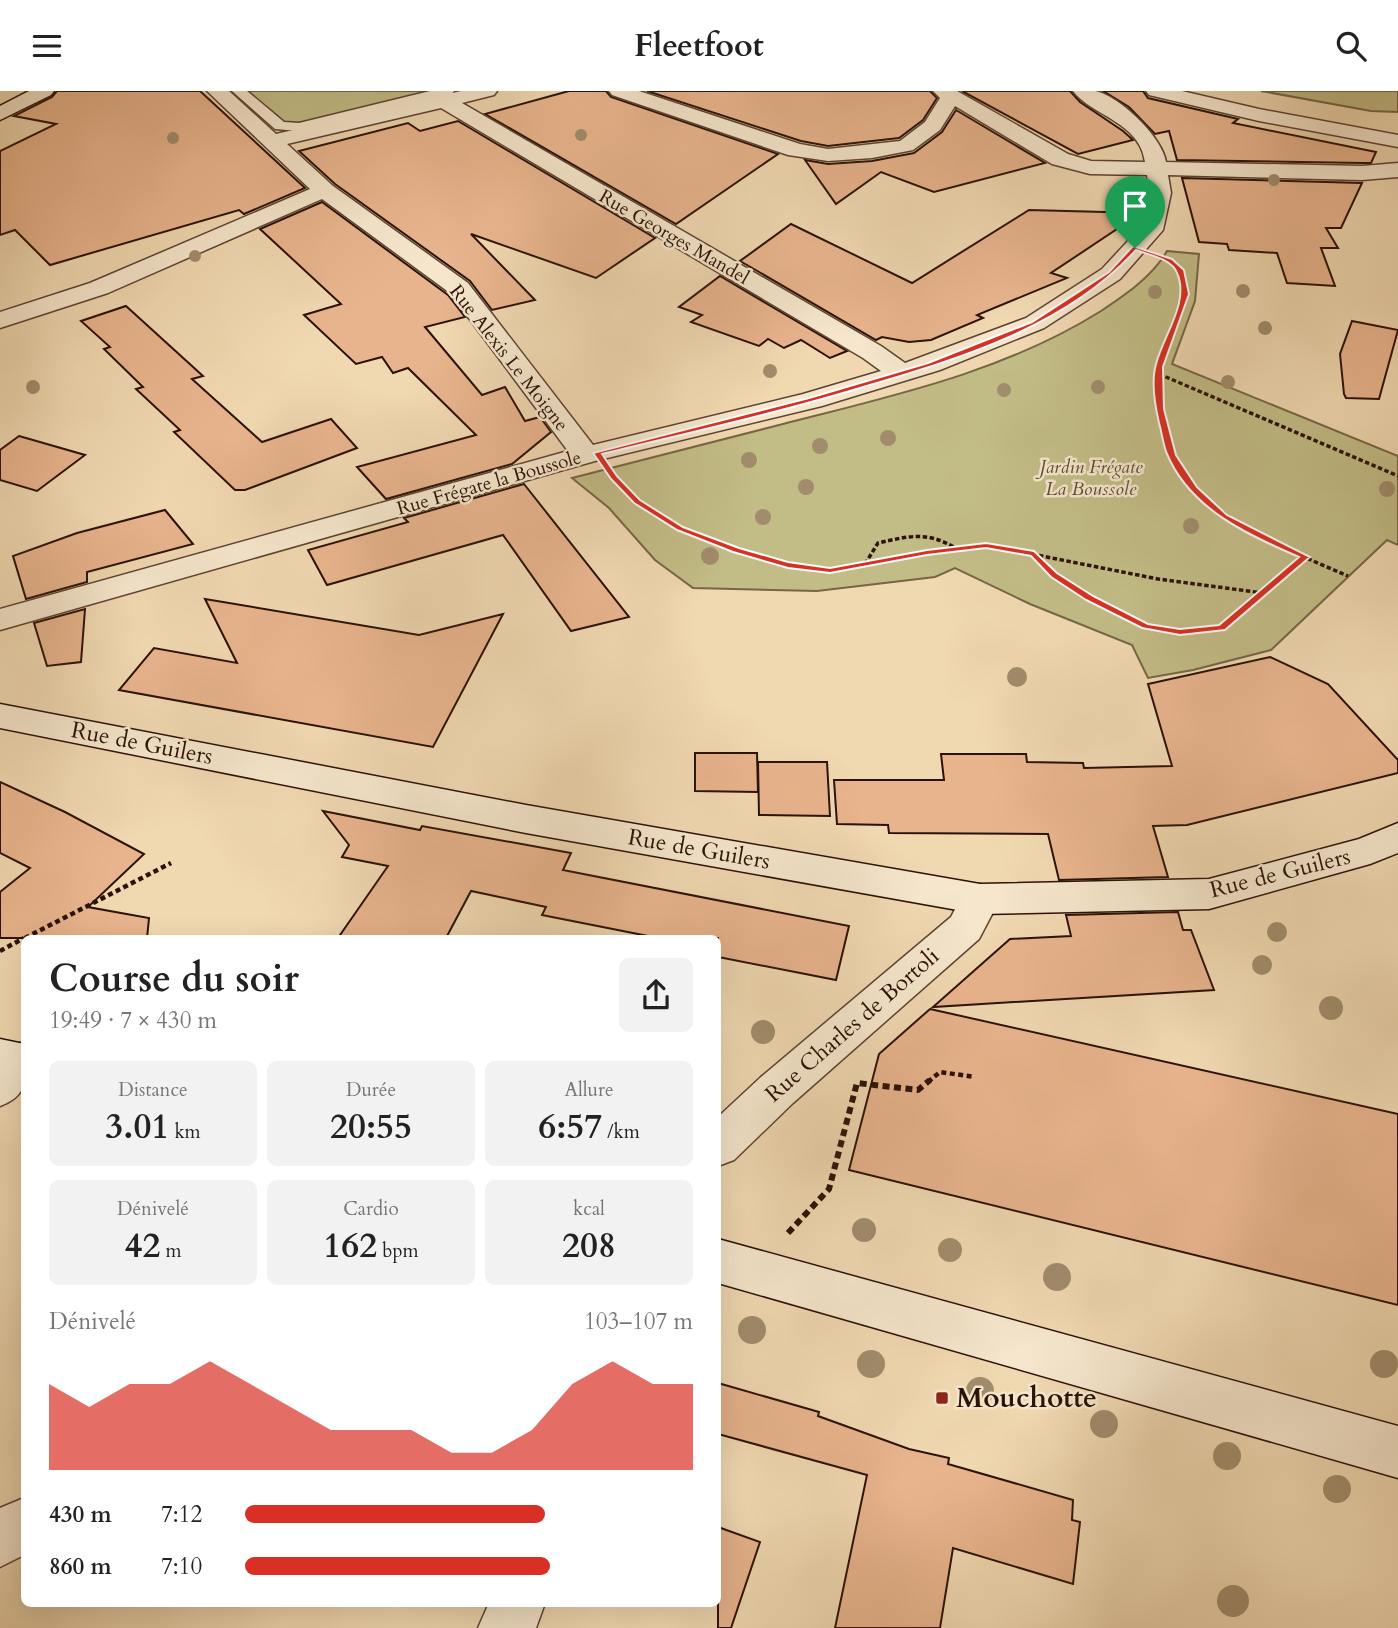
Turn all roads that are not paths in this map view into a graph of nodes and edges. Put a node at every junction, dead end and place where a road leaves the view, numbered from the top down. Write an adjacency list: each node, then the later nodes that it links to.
1 (44, 91): 10 (street)
2 (217, 91): 11 (street, Rue Alexis Le Moigne)
3 (239, 91): 9 (lane)
4 (487, 91): 9 (street)
5 (619, 91): 8 (street)
6 (1083, 91): 14 (street)
7 (1156, 91): 12 (street)
8 (947, 94): 14 (street)
9 (437, 95): 11 (street); 17 (street, Rue Georges Mandel)
10 (0, 114)
11 (274, 141): 15 (street, Rue Alexis Le Moigne)
12 (1398, 141)
13 (1398, 170): 14 (street)
14 (1159, 181): 17 (street, Rue Frégate la Boussole)
15 (325, 191): 16 (street); 18 (street, Rue Alexis Le Moigne)
16 (0, 320)
17 (903, 374): 18 (street, Rue Frégate la Boussole)
18 (592, 454): 19 (street, Rue Frégate la Boussole)
19 (1, 613)
20 (0, 716): 22 (street, Rue de Guilers)
21 (1398, 837): 22 (street, Rue de Guilers)
22 (980, 899): 23 (street, Rue Charles de Bortoli)
23 (721, 1143)
24 (734, 1266): 25 (street)
25 (1398, 1452)
26 (21, 1527): 27 (street)
27 (0, 1539)
28 (515, 1607): 29 (street)
29 (507, 1628)

